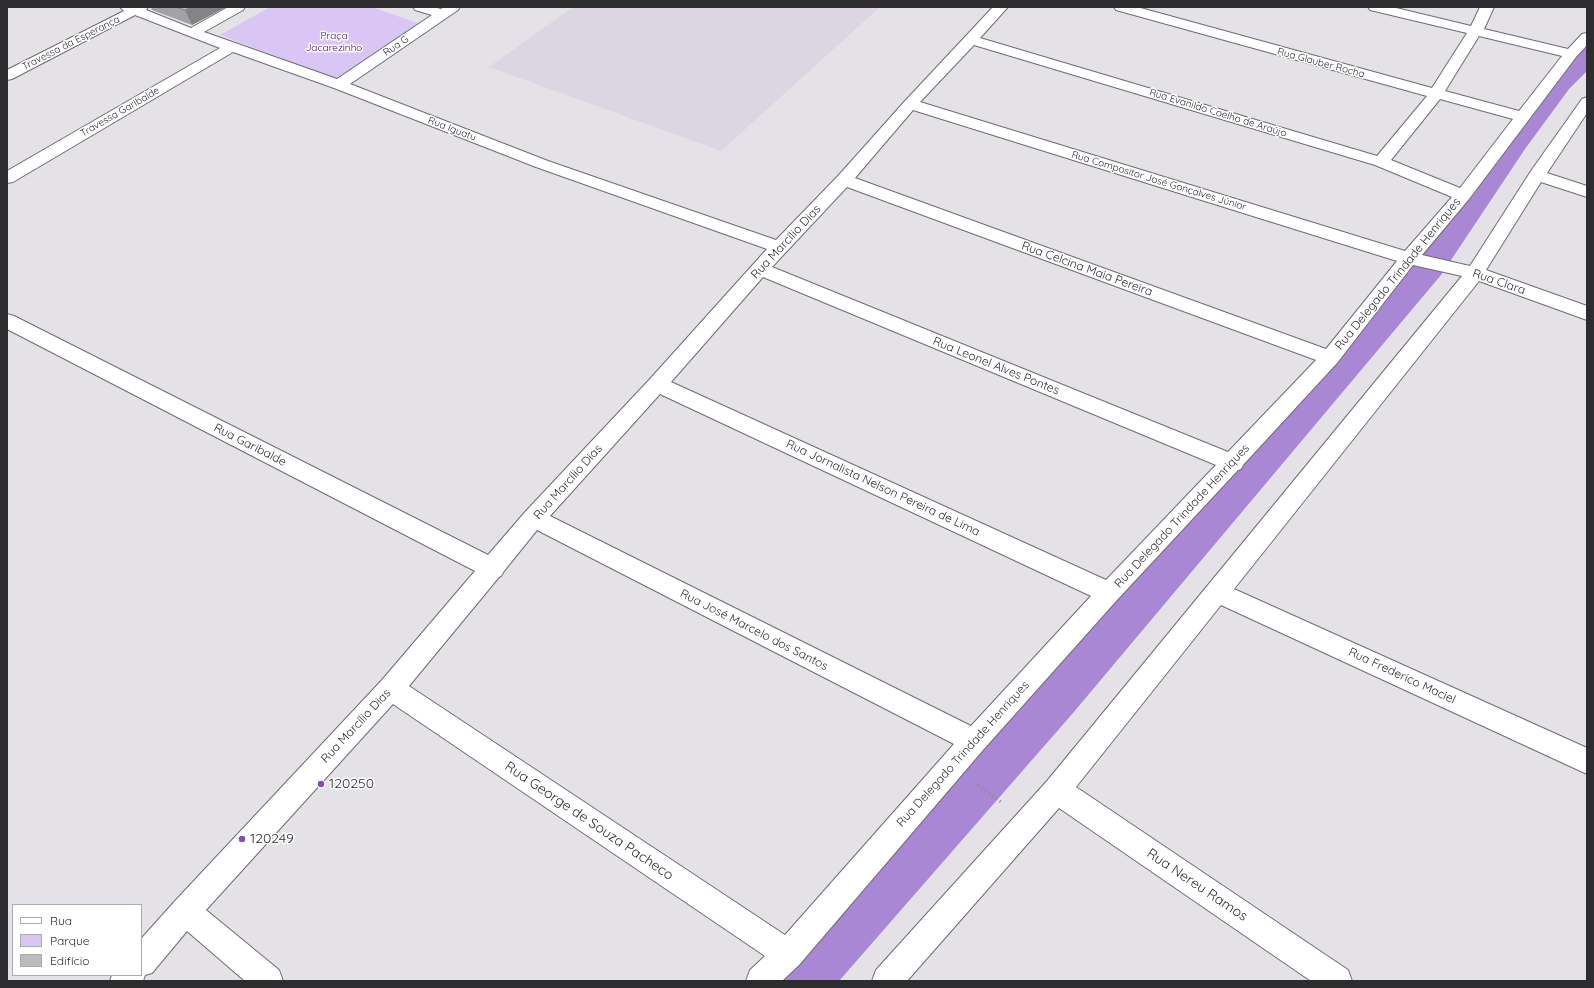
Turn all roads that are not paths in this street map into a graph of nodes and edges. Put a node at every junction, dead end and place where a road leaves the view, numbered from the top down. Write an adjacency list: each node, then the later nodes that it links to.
1 (238, 7): 10 (street)
2 (420, 7): 8 (street)
3 (1001, 7): 12 (street, Rua Marcílio Dias)
4 (1121, 7): 17 (street, Rua Glauber Rocha)
5 (1375, 7): 9 (street)
6 (1486, 7): 9 (street)
7 (134, 8): 10 (street, Rua Iguatu); 15 (street, Travessa da Esperança)
8 (448, 10): 16 (street, Rua G)
9 (1475, 32): 14 (street); 17 (street)
10 (192, 33): 13 (street, Rua Iguatu)
11 (1587, 38): 14 (street, Rua Delegado Trindade Henriques)
12 (970, 39): 19 (street, Rua Marcílio Dias); 21 (street, Rua Evanildo Coelho de Araújo)
13 (232, 47): 16 (street, Rua Iguatu); 23 (street, Travessa Garibalde)
14 (1571, 54): 20 (street, Rua Delegado Trindade Henriques)
15 (7, 76)
16 (339, 85): 27 (street, Rua Iguatu)
17 (1436, 94): 20 (street, Rua Glauber Rocha); 21 (street)
18 (1587, 102): 22 (street)
19 (910, 104): 24 (street, Rua Marcílio Dias); 28 (street, Rua Compositor José Gonçalves Júnior)
20 (1522, 118): 26 (street, Rua Delegado Trindade Henriques)
21 (1381, 162): 26 (street, Rua Evanildo Coelho de Araújo)
22 (1537, 175): 25 (street); 30 (street)
23 (7, 178)
24 (844, 180): 27 (street, Rua Marcílio Dias); 33 (street, Rua Celcina Maia Pereira)
25 (1587, 192)
26 (1463, 195): 28 (street, Rua Delegado Trindade Henriques)
27 (779, 247): 29 (street, Rua Marcílio Dias)
28 (1416, 259): 30 (street, Rua Clara); 33 (street, Rua Delegado Trindade Henriques)
29 (760, 269): 34 (street, Rua Marcílio Dias); 35 (street, Rua Leonel Alves Pontes)
30 (1475, 273): 31 (street, Rua Clara); 38 (street)
31 (1587, 313)
32 (7, 321): 37 (street, Rua Garibalde)
33 (1330, 358): 35 (street, Rua Delegado Trindade Henriques)
34 (657, 384): 36 (street, Rua Marcílio Dias); 39 (street, Rua Jornalista Nelson Pereira de Lima)
35 (1233, 462): 39 (street, Rua Delegado Trindade Henriques)
36 (534, 518): 37 (street, Rua Marcílio Dias); 41 (street, Rua José Marcelo dos Santos)
37 (493, 569): 40 (street, Rua Marcílio Dias)
38 (1217, 592): 42 (street, Rua Frederico Maciel); 43 (street)
39 (1109, 593): 41 (street, Rua Delegado Trindade Henriques)
40 (391, 688): 44 (street, Rua Marcílio Dias); 45 (street, Rua George de Souza Pacheco)
41 (974, 741): 45 (street, Rua Delegado Trindade Henriques)
42 (1587, 761)
43 (1057, 790): 49 (street); 50 (street, Rua Nereu Ramos)
44 (185, 911): 46 (street, Rua Marcílio Dias); 47 (street)
45 (788, 954): 48 (street, Rua Delegado Trindade Henriques)
46 (142, 961)
47 (268, 981)
48 (761, 981)
49 (887, 981)
50 (1337, 981)

